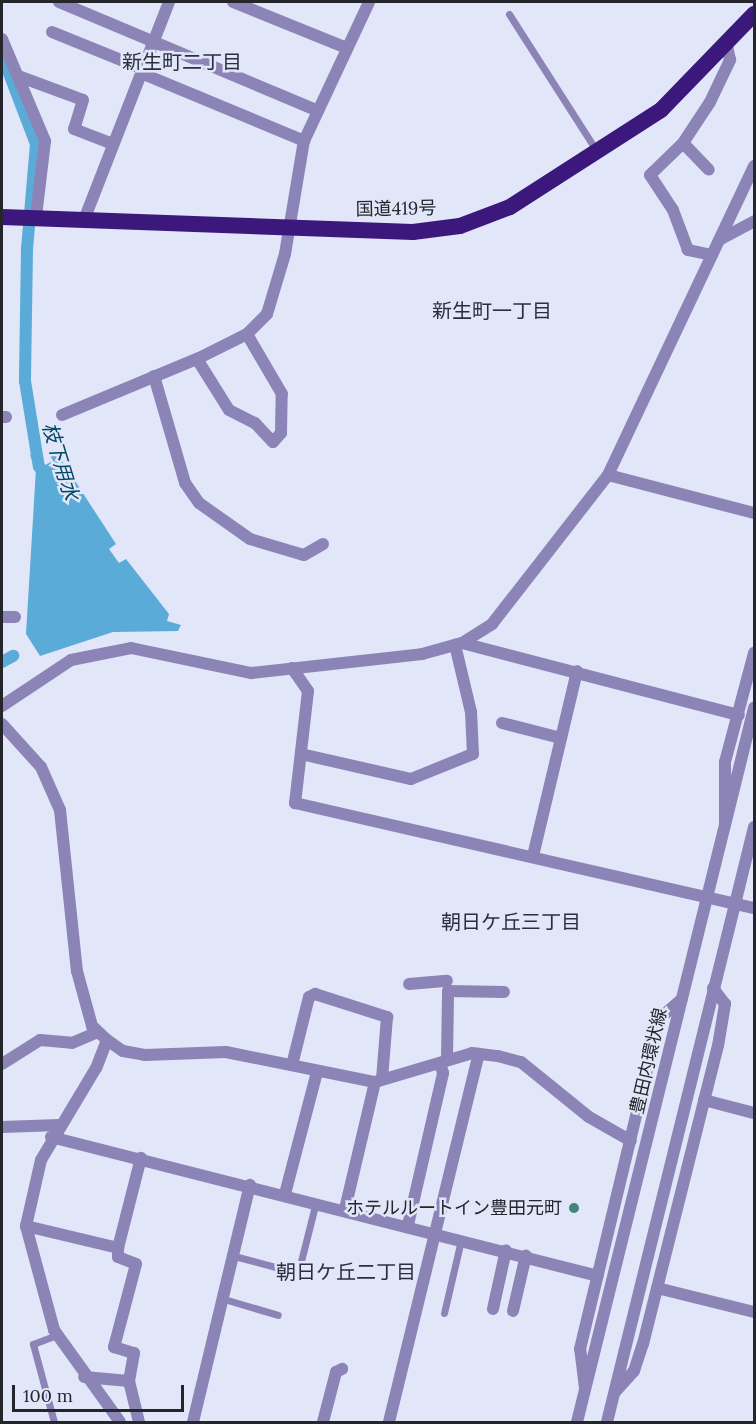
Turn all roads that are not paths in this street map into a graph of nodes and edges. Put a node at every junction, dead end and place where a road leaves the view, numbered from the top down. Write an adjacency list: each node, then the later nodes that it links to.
1 (59, 2): 9 (street)
2 (169, 2): 9 (street)
3 (233, 2): 11 (street)
4 (369, 2): 11 (street)
5 (509, 14): 18 (lane)
6 (754, 14): 10 (highway, 国道419号)
7 (52, 32): 12 (street)
8 (2, 39): 13 (street)
9 (154, 41): 12 (street); 14 (street)
10 (727, 46): 16 (street); 18 (highway, 国道419号)
11 (347, 48): 14 (street)
12 (142, 71): 15 (street); 17 (street)
13 (18, 76): 17 (street); 22 (street)
14 (318, 111): 15 (street)
15 (304, 141): 25 (street)
16 (682, 143): 20 (street); 27 (street)
17 (113, 144): 23 (street)
18 (598, 152): 25 (highway, 国道419号)
19 (754, 166): 26 (street)
20 (709, 170)
21 (10, 217): 22 (highway, 国道419号)
22 (36, 218): 23 (highway, 国道419号)
23 (84, 220): 25 (highway, 国道419号)
24 (754, 221): 26 (street)
25 (290, 229): 28 (street)
26 (719, 240): 27 (street)
27 (712, 255): 32 (street)
28 (247, 334): 29 (street); 29 (street)
29 (197, 358): 30 (street)
30 (154, 376): 31 (street); 34 (street)
31 (62, 415)
32 (608, 475): 33 (street); 37 (street)
33 (754, 513)
34 (323, 544)
35 (2, 616): 36 (street)
36 (15, 617)
37 (458, 644): 39 (street); 40 (street); 47 (street)
38 (754, 653): 43 (street)
39 (292, 668): 41 (street); 47 (street)
40 (577, 670): 43 (street); 46 (street)
41 (2, 706)
42 (754, 708): 48 (street, 豊田内環状線)
43 (739, 715): 48 (street)
44 (502, 723): 46 (street)
45 (2, 724): 59 (street)
46 (561, 738): 50 (street)
47 (301, 754): 50 (street)
48 (725, 822): 51 (street, 豊田内環状線)
49 (754, 827): 52 (street)
50 (532, 856): 51 (street)
51 (706, 897): 52 (street); 58 (street, 豊田内環状線)
52 (736, 903): 53 (street); 56 (street)
53 (754, 908)
54 (447, 982): 55 (street); 57 (street); 61 (street)
55 (409, 984)
56 (713, 988): 66 (street); 74 (street)
57 (504, 993)
58 (682, 999): 71 (street); 82 (street, 豊田内環状線)
59 (102, 1036): 62 (street); 63 (street); 68 (street)
60 (479, 1054): 61 (street); 71 (street); 85 (street)
61 (443, 1060): 65 (street); 83 (street)
62 (2, 1064)
63 (292, 1065): 64 (street); 65 (street)
64 (317, 1072): 65 (street); 78 (street)
65 (378, 1080): 80 (street)
66 (704, 1100): 67 (street); 72 (street)
67 (754, 1113)
68 (59, 1125): 69 (street); 70 (street)
69 (2, 1127)
70 (51, 1137): 73 (street); 84 (street)
71 (631, 1141): 77 (street)
72 (693, 1143): 74 (street); 81 (street)
73 (141, 1158): 75 (street); 87 (street)
74 (670, 1165): 76 (street)
75 (250, 1185): 78 (street); 90 (street)
76 (664, 1187): 81 (street); 104 (street)
77 (619, 1190): 82 (street); 91 (street)
78 (285, 1194): 79 (street)
79 (316, 1202): 80 (street); 90 (lane)
80 (345, 1209): 83 (street)
81 (675, 1215): 92 (street)
82 (629, 1218): 103 (street, 豊田内環状線)
83 (408, 1225): 85 (street)
84 (26, 1226): 87 (street); 99 (street)
85 (439, 1233): 86 (street); 110 (street)
86 (462, 1238): 88 (street); 97 (lane)
87 (118, 1248): 102 (street)
88 (506, 1250): 89 (street); 94 (street)
89 (526, 1255): 91 (street); 95 (street)
90 (234, 1256): 93 (street)
91 (598, 1276): 103 (street)
92 (657, 1288): 96 (street); 104 (street)
93 (224, 1299): 98 (lane); 108 (street)
94 (493, 1309)
95 (513, 1311)
96 (754, 1312)
97 (444, 1313)
98 (278, 1315)
99 (57, 1335): 101 (street); 105 (lane)
100 (342, 1368): 109 (street)
101 (84, 1377): 102 (street); 106 (street)
102 (129, 1381): 107 (street)
103 (585, 1388): 111 (street, 豊田内環状線)
104 (615, 1392): 112 (street)
105 (54, 1422)
106 (120, 1422)
107 (139, 1422)
108 (193, 1422)
109 (323, 1422)
110 (389, 1422)
111 (577, 1422)
112 (607, 1422)

